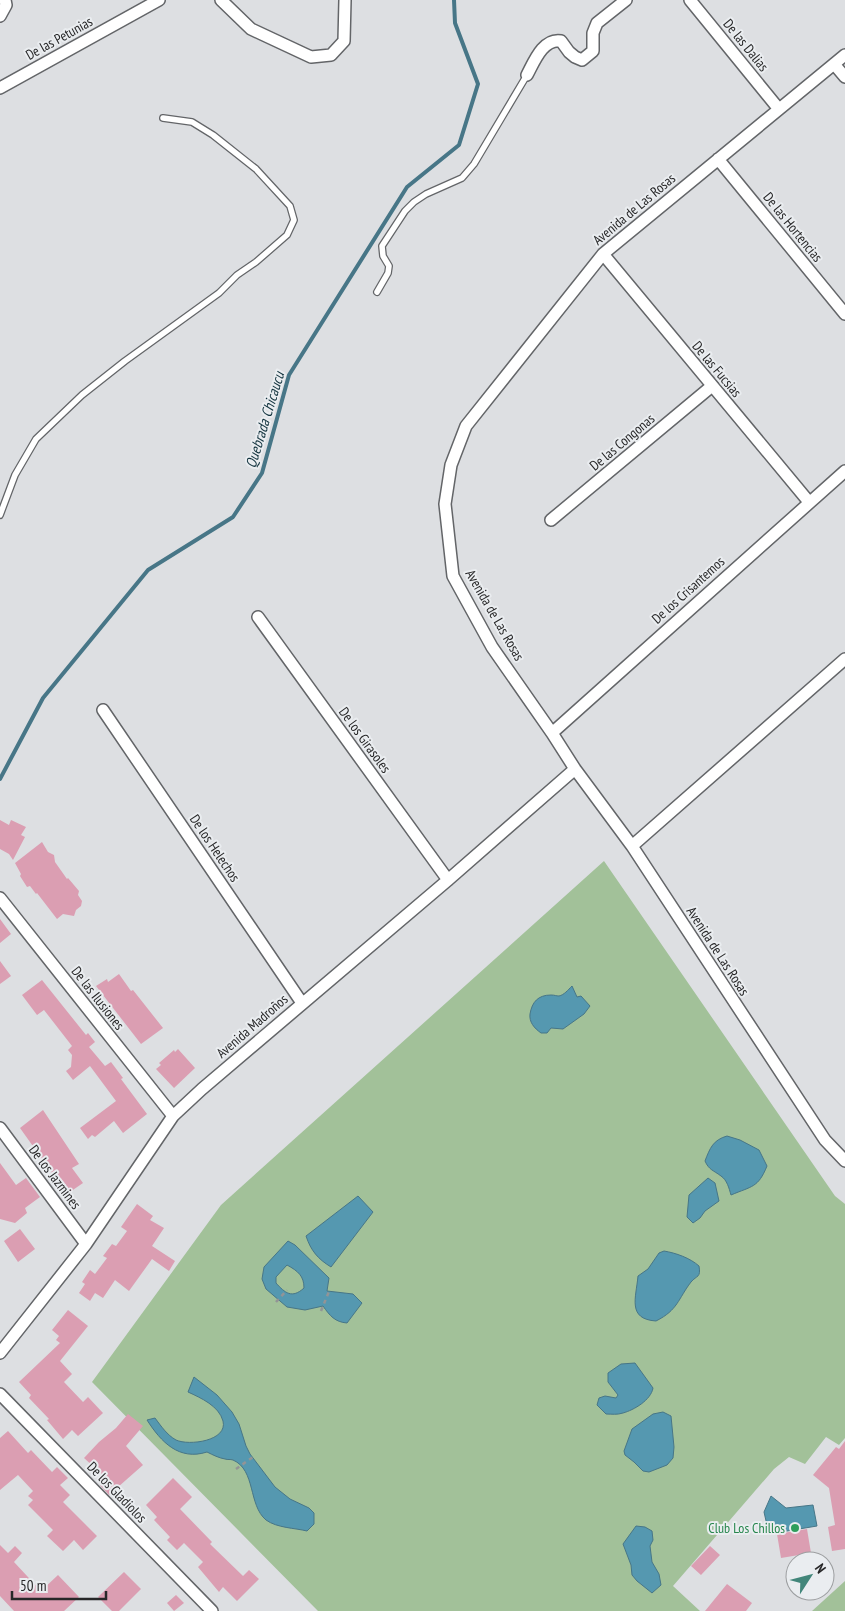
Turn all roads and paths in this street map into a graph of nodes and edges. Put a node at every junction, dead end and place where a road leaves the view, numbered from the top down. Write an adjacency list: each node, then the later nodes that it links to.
1 (5, 0): 7 (street)
2 (159, 0): 12 (street, De las Petunias)
3 (221, 0): 4 (street)
4 (345, 0)
5 (626, 0): 10 (street)
6 (690, 0): 13 (street, De las Dalias)
7 (0, 16)
8 (845, 55): 9 (street, Avenida de Las Rosas)
9 (834, 64): 11 (street); 13 (street, Avenida de Las Rosas)
10 (527, 75): 17 (lane)
11 (845, 77)
12 (0, 88)
13 (778, 108): 15 (street, Avenida de Las Rosas)
14 (163, 118): 22 (lane)
15 (718, 158): 16 (street, Avenida de Las Rosas); 18 (street, De las Hortencias)
16 (603, 254): 19 (street, De las Fucsias); 27 (street, Avenida de Las Rosas)
17 (377, 292)
18 (845, 314)
19 (712, 386): 21 (street, De las Fucsias); 23 (street, De las Congonas)
20 (845, 471): 21 (street, De los Crisantemos)
21 (809, 502): 27 (street, De los Crisantemos)
22 (0, 515)
23 (551, 520)
24 (258, 617): 30 (street, De los Girasoles)
25 (845, 659): 29 (street)
26 (103, 710): 32 (street, De los Helechos)
27 (552, 732): 28 (street, Avenida de Las Rosas)
28 (575, 769): 29 (street, Avenida de Las Rosas); 30 (street, Avenida Madroños)
29 (632, 846): 35 (street, Avenida de Las Rosas)
30 (448, 880): 32 (street, Avenida Madroños)
31 (0, 898): 33 (street, De las Ilusiones)
32 (302, 1003): 33 (street, Avenida Madroños)
33 (174, 1116): 36 (street, Avenida Madroños)
34 (0, 1128): 36 (street, De los Jazmines)
35 (845, 1161)
36 (86, 1244): 41 (street, Avenida Madroños)
37 (330, 1289): 40 (path)
38 (287, 1290): 39 (path)
39 (276, 1302)
40 (321, 1311)
41 (0, 1352)
42 (0, 1394): 45 (street, De los Gladiolos)
43 (252, 1456): 44 (path)
44 (236, 1469)
45 (212, 1611)

